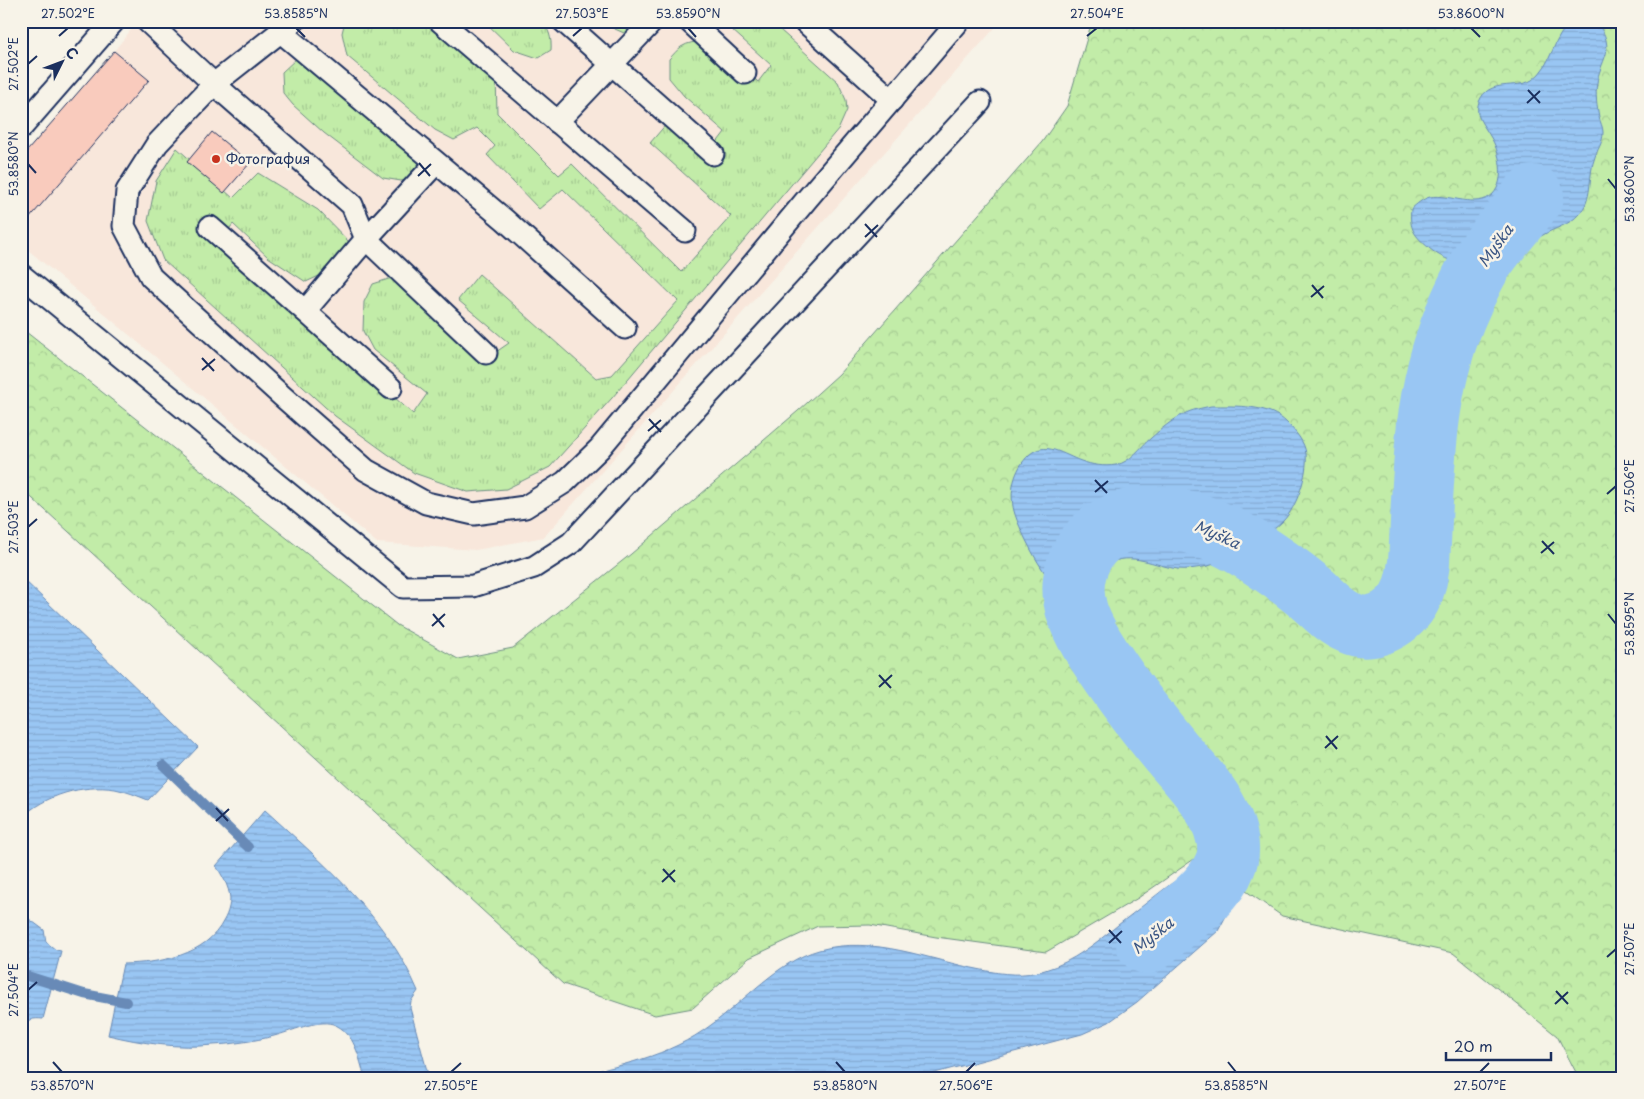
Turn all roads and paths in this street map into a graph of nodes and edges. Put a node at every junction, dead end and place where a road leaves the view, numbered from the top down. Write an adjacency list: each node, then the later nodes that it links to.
1 (114, 21): 16 (lane)
2 (147, 21): 12 (lane)
3 (440, 21): 15 (lane)
4 (563, 21): 10 (lane)
5 (653, 21): 10 (lane)
6 (689, 21): 11 (lane)
7 (804, 21): 13 (lane)
8 (956, 22): 13 (lane)
9 (287, 26): 12 (lane); 18 (lane)
10 (612, 65): 15 (lane); 17 (lane)
11 (744, 73)
12 (214, 84): 13 (lane); 21 (lane)
13 (892, 100)
14 (980, 102): 22 (lane)
15 (557, 122): 20 (lane)
16 (21, 128)
17 (713, 154)
18 (436, 162): 21 (lane); 24 (lane)
19 (210, 226): 23 (lane)
20 (684, 231)
21 (366, 239): 23 (lane); 25 (lane)
22 (21, 275)
23 (305, 310): 26 (lane)
24 (625, 328)
25 (486, 352)
26 (391, 388)

